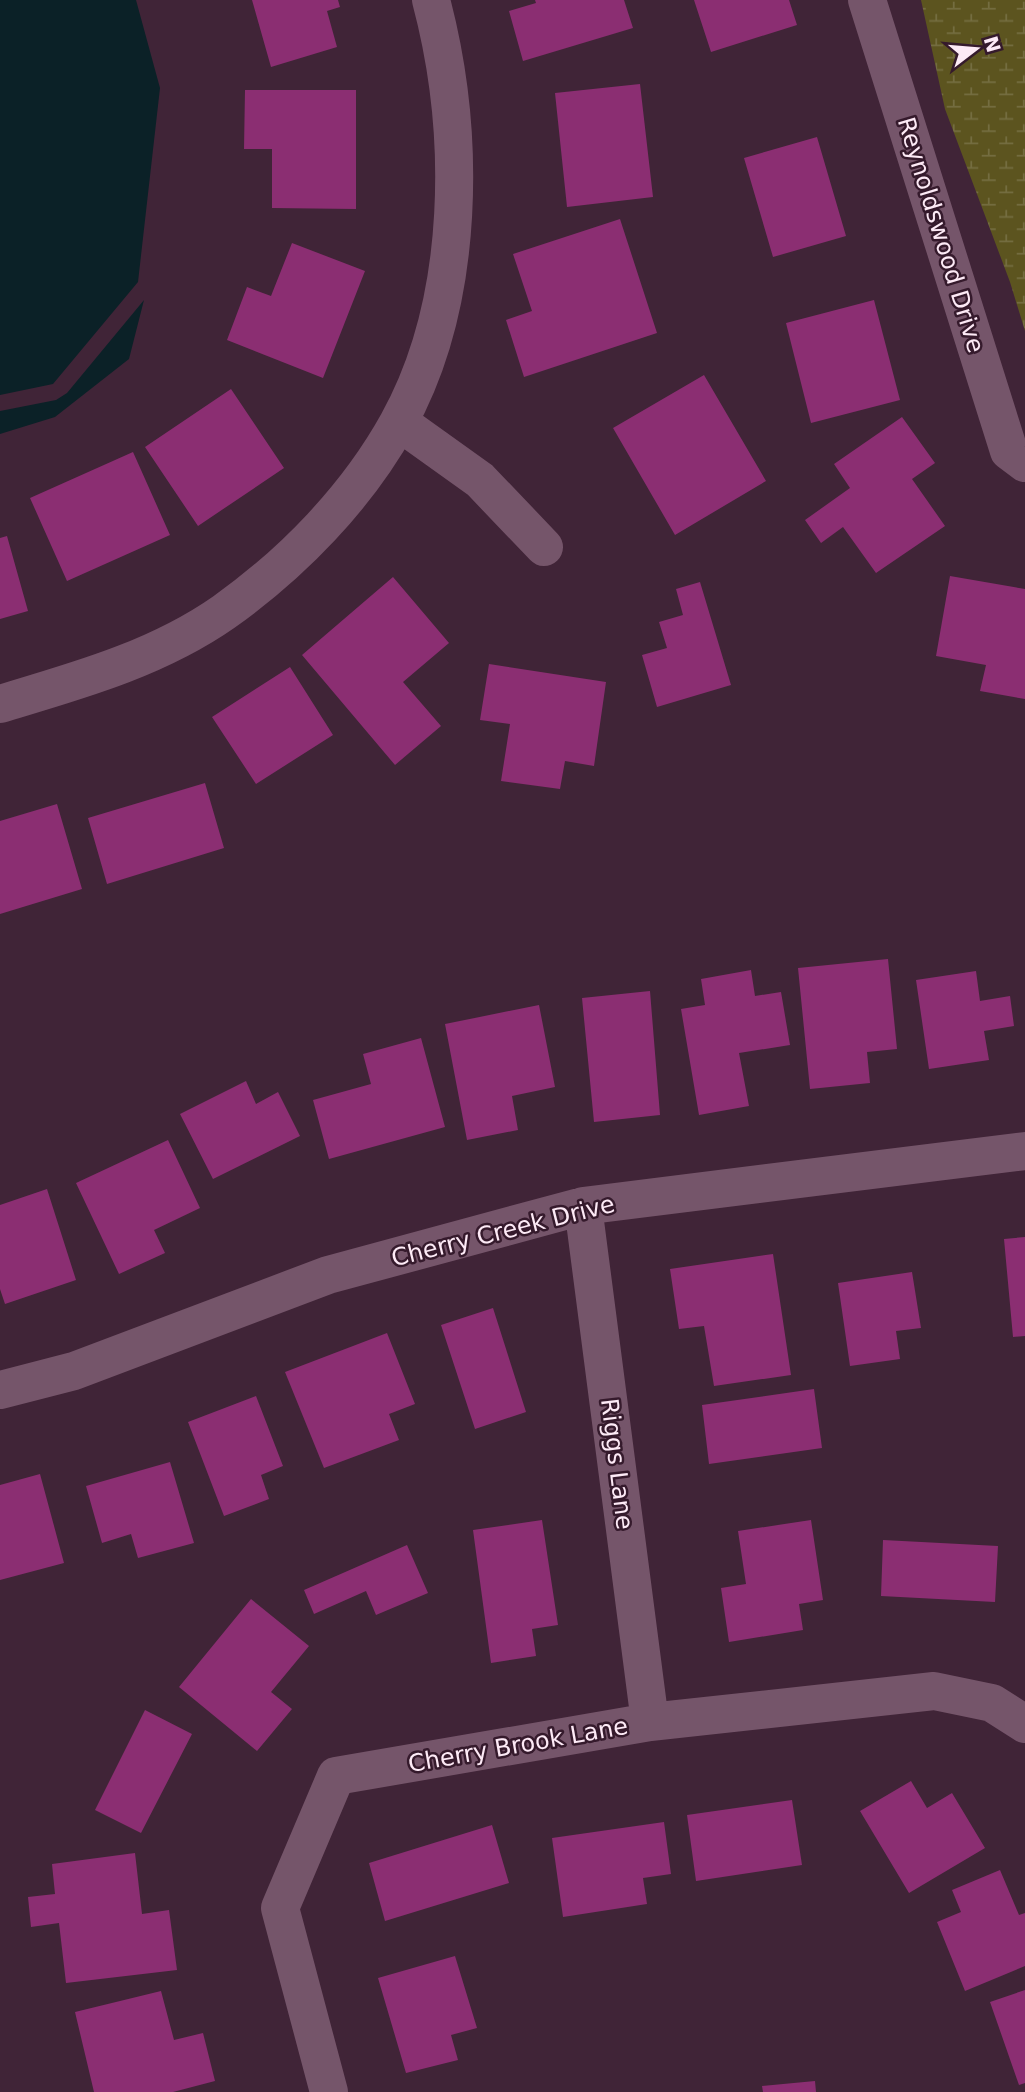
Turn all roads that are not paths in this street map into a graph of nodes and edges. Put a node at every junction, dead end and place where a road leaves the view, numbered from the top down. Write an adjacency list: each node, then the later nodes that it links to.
1 (431, 0): 3 (street)
2 (867, 0): 4 (street, Reynoldswood Drive)
3 (398, 422): 5 (street); 6 (street)
4 (1025, 463)
5 (544, 547)
6 (0, 704)
7 (1025, 1152): 8 (street, Cherry Creek Drive)
8 (583, 1206): 9 (street, Cherry Creek Drive); 10 (street, Riggs Lane)
9 (0, 1390)
10 (650, 1722): 11 (street, Cherry Brook Lane); 12 (street, Cherry Brook Lane)
11 (1025, 1724)
12 (329, 2092)

